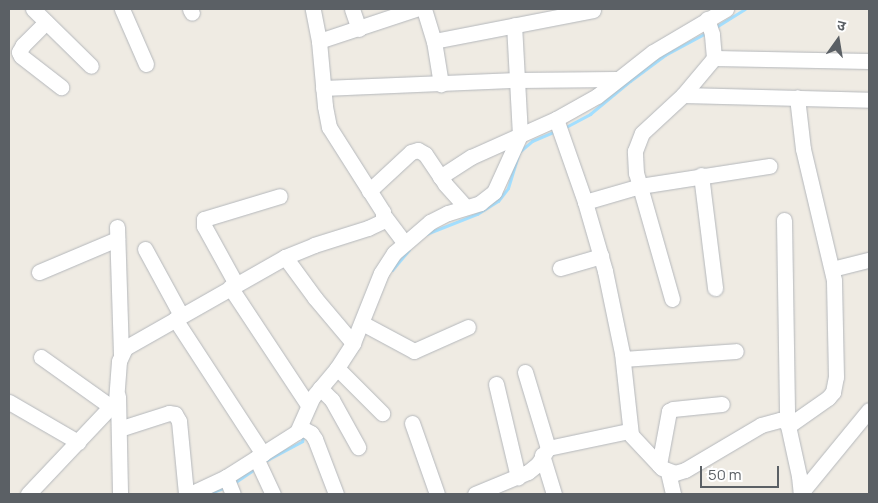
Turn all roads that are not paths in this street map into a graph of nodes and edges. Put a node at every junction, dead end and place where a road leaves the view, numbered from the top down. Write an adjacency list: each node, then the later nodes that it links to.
1 (33, 9): 9 (street)
2 (122, 9): 17 (street)
3 (313, 9): 13 (street)
4 (352, 9): 12 (street)
5 (416, 9): 12 (street)
6 (424, 9): 14 (street)
7 (726, 9): 11 (street)
8 (593, 10): 10 (street)
9 (46, 22): 18 (street); 22 (street)
10 (514, 25): 14 (street); 20 (street)
11 (709, 26): 15 (street); 19 (street)
12 (359, 29): 13 (street)
13 (319, 41): 23 (street)
14 (434, 41): 21 (street)
15 (714, 58): 16 (street); 24 (street)
16 (869, 61)
17 (146, 64)
18 (91, 66)
19 (616, 79): 20 (street); 27 (street)
20 (517, 80): 21 (street); 28 (street)
21 (441, 84): 23 (street)
22 (61, 87)
23 (324, 88): 33 (street)
24 (683, 95): 25 (street); 32 (street)
25 (798, 97): 26 (street); 45 (street)
26 (869, 100)
27 (559, 125): 28 (street); 35 (street)
28 (520, 135): 31 (street); 36 (street)
29 (769, 166): 30 (street)
30 (701, 175): 32 (street); 48 (street)
31 (440, 177): 33 (street); 36 (street)
32 (640, 186): 35 (street); 49 (street)
33 (369, 191): 37 (street)
34 (280, 196): 47 (street)
35 (585, 202): 41 (street)
36 (466, 207): 39 (street)
37 (384, 217): 39 (street); 42 (street)
38 (784, 220): 69 (street)
39 (404, 242): 51 (street)
40 (145, 249): 50 (street)
41 (601, 256): 44 (street); 57 (street)
42 (285, 257): 47 (street); 53 (street)
43 (869, 260): 45 (street)
44 (560, 268)
45 (832, 269): 69 (street)
46 (39, 272): 55 (street)
47 (233, 285): 50 (street); 65 (street)
48 (715, 288)
49 (672, 298)
50 (178, 317): 55 (street); 76 (street)
51 (366, 325): 52 (street); 53 (street)
52 (468, 327)
53 (353, 343): 58 (street)
54 (736, 351): 57 (street)
55 (121, 354): 62 (street)
56 (41, 356): 62 (street)
57 (622, 359): 72 (street)
58 (341, 372): 61 (street); 67 (street)
59 (526, 372): 75 (street)
60 (496, 384): 78 (street)
61 (324, 391): 65 (street); 74 (street)
62 (114, 401): 70 (street); 73 (street)
63 (9, 402): 73 (street)
64 (722, 404): 77 (street)
65 (308, 405): 71 (street)
66 (869, 410): 81 (street)
67 (382, 414)
68 (412, 423): 88 (street)
69 (787, 424): 77 (street); 81 (street)
70 (119, 429): 83 (street); 84 (street)
71 (304, 429): 76 (street); 87 (street)
72 (629, 431): 75 (street); 77 (street)
73 (78, 442): 82 (street)
74 (358, 447)
75 (545, 451): 78 (street); 90 (street)
76 (260, 461): 79 (street); 86 (street)
77 (663, 468): 91 (street)
78 (518, 477): 80 (street)
79 (230, 485): 85 (street)
80 (491, 491): 89 (street)
81 (801, 493)
82 (28, 494)
83 (120, 494)
84 (186, 494)
85 (190, 494)
86 (273, 494)
87 (336, 494)
88 (437, 494)
89 (475, 494)
90 (554, 494)
91 (673, 494)

